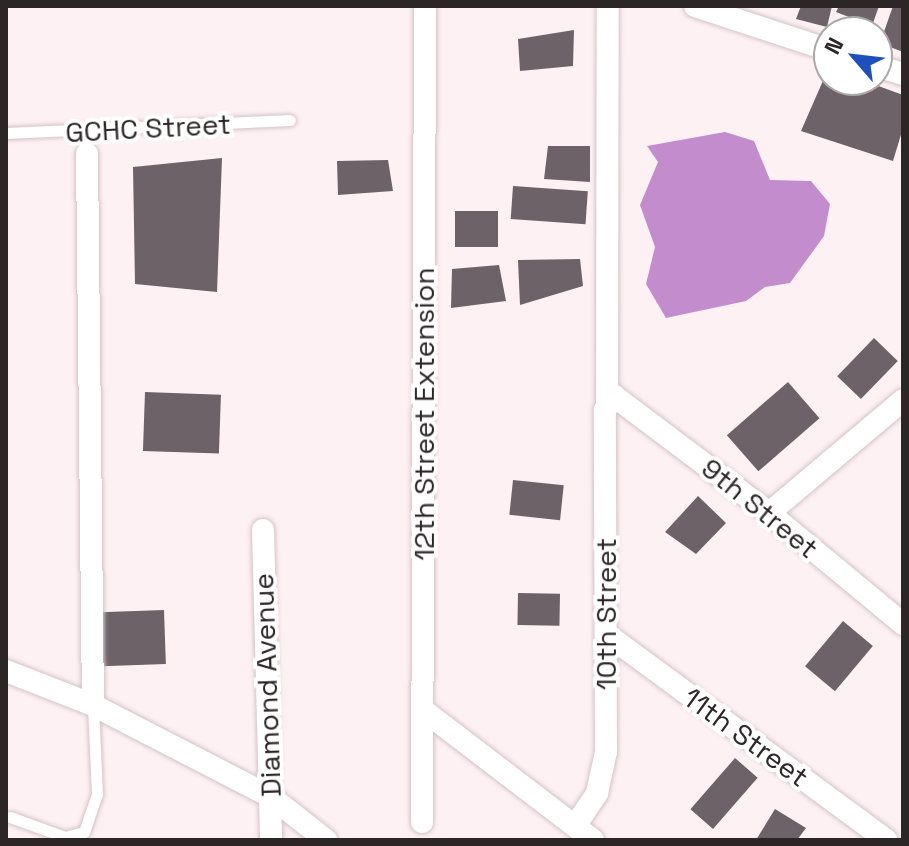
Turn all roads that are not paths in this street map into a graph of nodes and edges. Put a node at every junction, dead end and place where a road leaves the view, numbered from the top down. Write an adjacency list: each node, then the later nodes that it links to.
1 (425, 6): 16 (street, 12th Street Extension)
2 (608, 6): 8 (street, 10th Street)
3 (695, 6): 4 (street)
4 (813, 45)
5 (290, 120): 7 (lane, GCHC Street)
6 (6, 133): 7 (lane, GCHC Street)
7 (87, 143): 15 (street)
8 (610, 399): 10 (street, 9th Street); 13 (street, 10th Street)
9 (903, 400): 10 (street)
10 (769, 513): 12 (street, 9th Street)
11 (263, 530): 17 (street, Diamond Avenue)
12 (903, 624)
13 (606, 634): 20 (street, 10th Street); 23 (street, 11th Street)
14 (6, 671): 15 (street)
15 (93, 705): 17 (street); 18 (lane)
16 (423, 710): 19 (street, 12th Street Extension); 20 (street)
17 (271, 797): 21 (street, Diamond Avenue); 22 (street)
18 (10, 817)
19 (422, 822)
20 (584, 833)
21 (271, 840)
22 (326, 840)
23 (886, 840)

